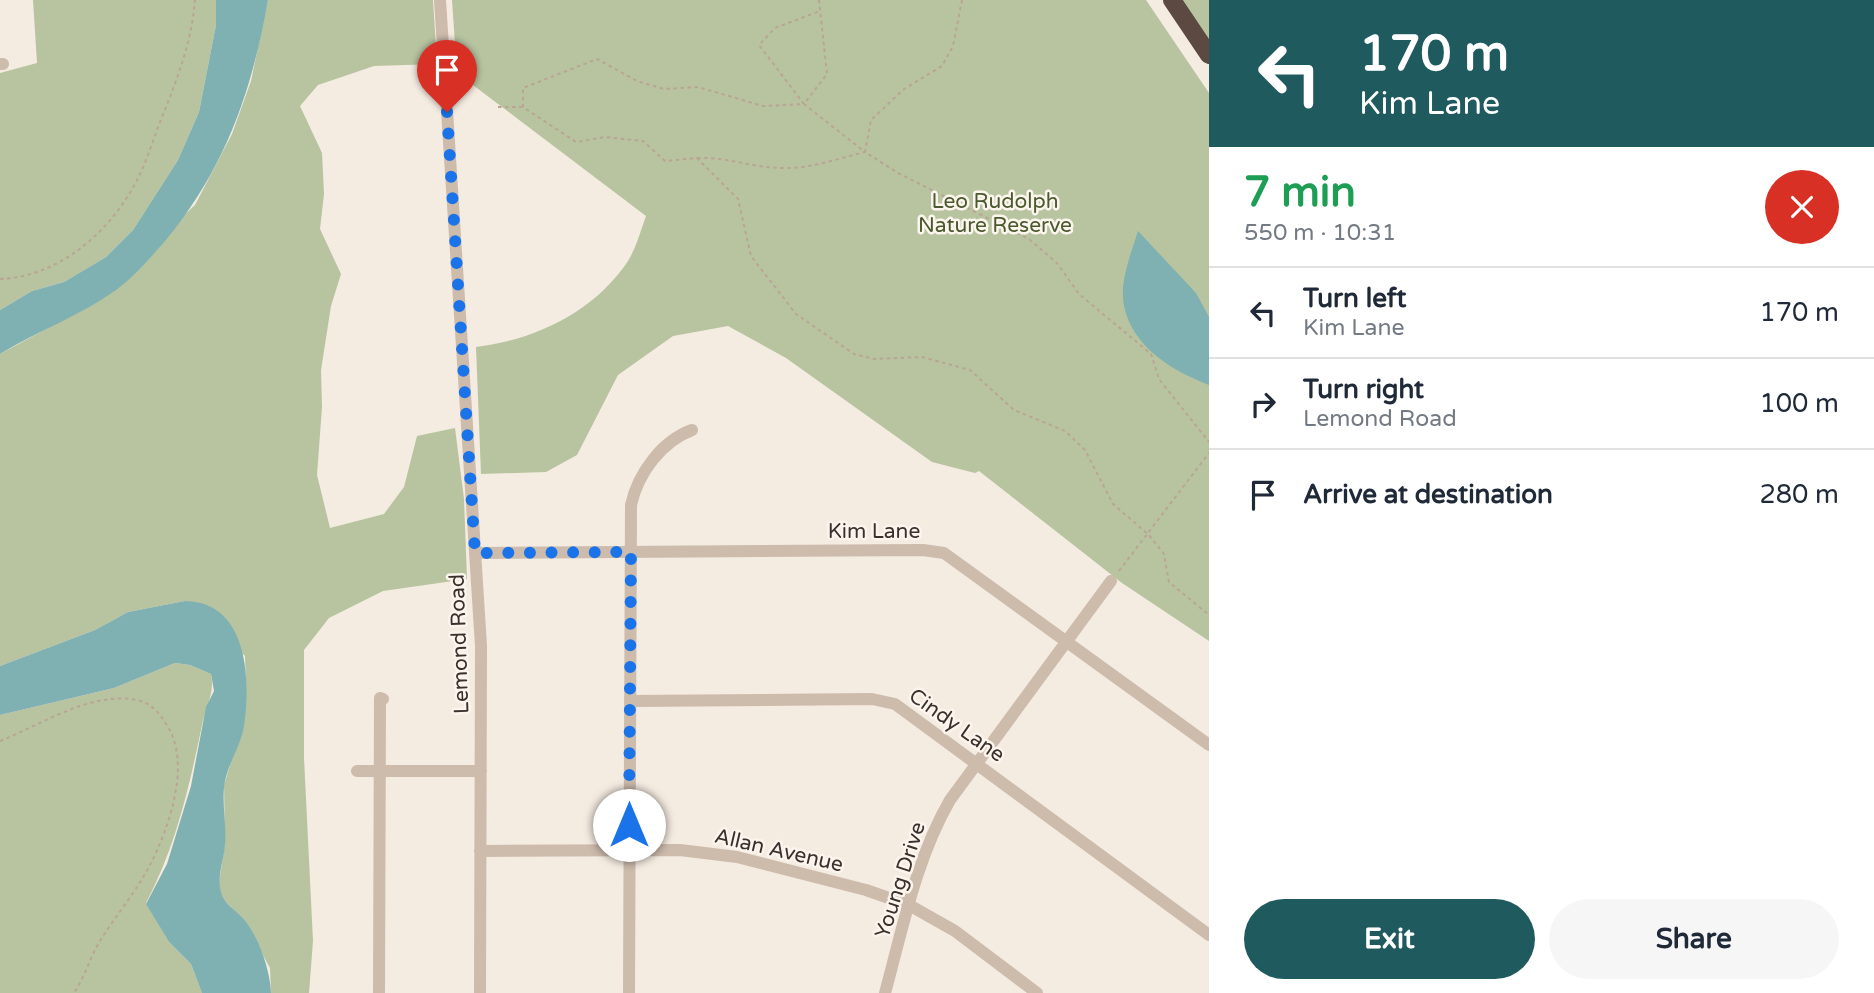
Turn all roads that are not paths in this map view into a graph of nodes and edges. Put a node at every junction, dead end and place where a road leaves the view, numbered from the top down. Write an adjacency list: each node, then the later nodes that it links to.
1 (440, 0): 6 (street, Lemond Road)
2 (1172, 0): 3 (highway)
3 (1209, 55)
4 (692, 430): 5 (street)
5 (631, 552): 6 (street, Kim Lane); 8 (street, Kim Lane); 10 (street)
6 (475, 553): 15 (street, Lemond Road)
7 (1115, 576): 8 (street, Young Drive)
8 (1067, 641): 11 (street, Kim Lane); 12 (street, Young Drive)
9 (383, 699): 14 (street)
10 (630, 701): 12 (street, Cindy Lane); 16 (street)
11 (1209, 745)
12 (978, 762): 18 (street, Young Drive); 19 (street, Cindy Lane)
13 (357, 771): 14 (street)
14 (380, 771): 15 (street); 20 (street)
15 (481, 771): 17 (street, Lemond Road)
16 (629, 850): 17 (street, Allan Avenue); 18 (street, Allan Avenue); 22 (street)
17 (480, 851): 21 (street, Lemond Road)
18 (909, 905): 23 (street, Young Drive); 24 (street, Allan Avenue)
19 (1209, 935)
20 (379, 993)
21 (480, 993)
22 (629, 993)
23 (885, 993)
24 (1037, 993)

